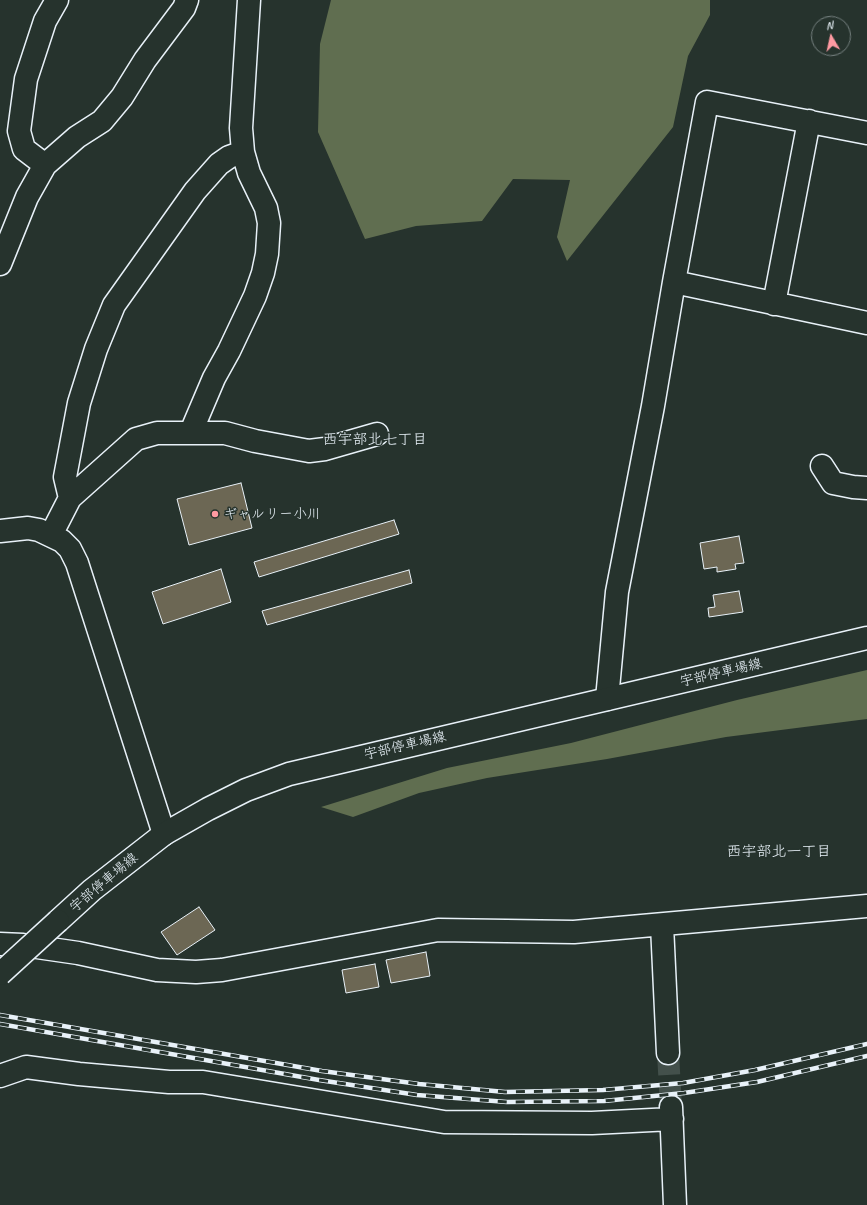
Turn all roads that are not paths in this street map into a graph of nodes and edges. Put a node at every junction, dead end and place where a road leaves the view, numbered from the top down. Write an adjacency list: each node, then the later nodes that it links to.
1 (56, 0): 7 (street)
2 (187, 0): 7 (street)
3 (249, 0): 6 (street)
4 (809, 121): 5 (street); 9 (street); 10 (street)
5 (867, 133)
6 (243, 152): 12 (street); 16 (street)
7 (45, 164): 8 (street)
8 (0, 264)
9 (674, 282): 10 (street); 20 (street)
10 (774, 304): 11 (street)
11 (867, 323)
12 (191, 432): 13 (street); 16 (street)
13 (377, 434)
14 (822, 466): 15 (street)
15 (867, 488)
16 (70, 498): 18 (street)
17 (0, 531): 18 (street)
18 (51, 535): 21 (street)
19 (867, 638): 20 (street, 宇部停車場線)
20 (607, 699): 21 (street, 宇部停車場線)
21 (164, 834): 25 (street, 宇部停車場線, bridge)
22 (867, 906): 23 (street)
23 (662, 925): 24 (street); 26 (street)
24 (0, 944)
25 (0, 974)
26 (668, 1053)
27 (0, 1076): 28 (street)
28 (675, 1205)

